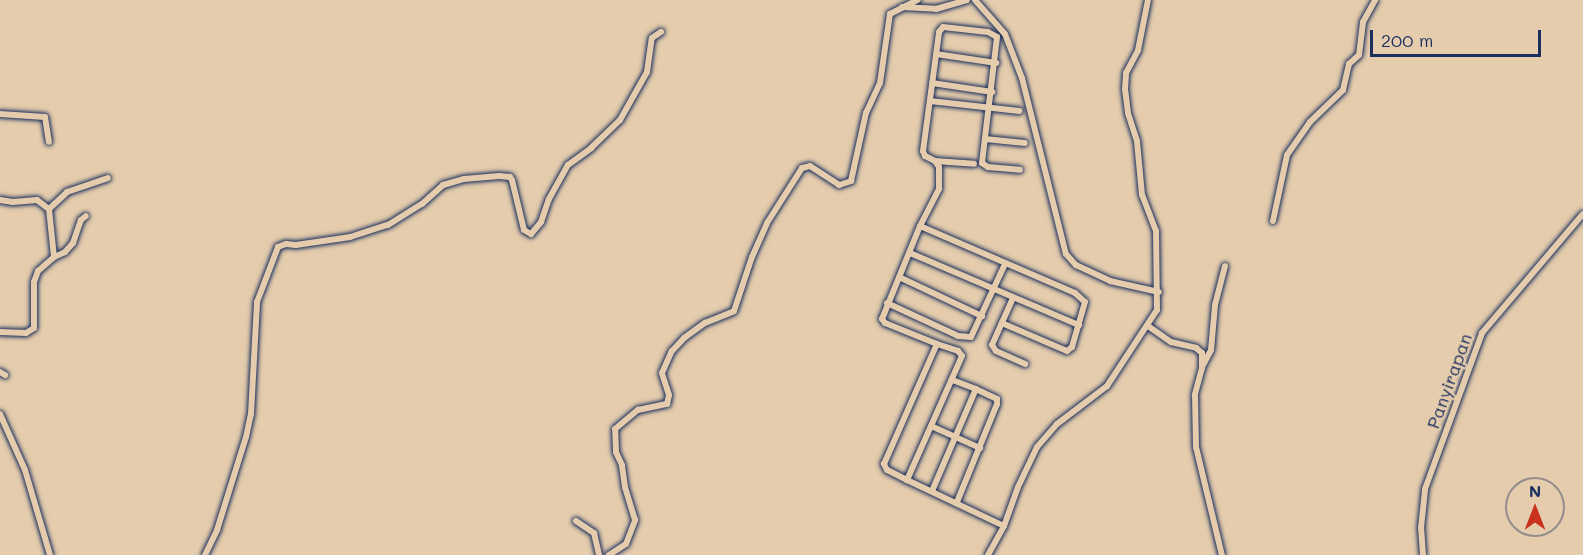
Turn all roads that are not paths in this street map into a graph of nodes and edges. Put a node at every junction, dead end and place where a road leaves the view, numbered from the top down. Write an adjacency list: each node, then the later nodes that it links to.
1 (918, 0): 6 (street)
2 (967, 0): 6 (street)
3 (975, 0): 35 (street)
4 (1148, 0): 35 (street)
5 (1375, 0): 27 (street)
6 (901, 7): 60 (street)
7 (661, 32): 58 (street)
8 (936, 54): 9 (street); 9 (street); 10 (street)
9 (996, 63): 11 (street)
10 (932, 83): 11 (street); 12 (street)
11 (992, 92): 13 (street)
12 (930, 100): 13 (street); 19 (street)
13 (989, 108): 14 (street); 16 (street)
14 (1019, 111)
15 (0, 114): 17 (street)
16 (985, 139): 18 (street); 21 (street)
17 (50, 142)
18 (1026, 143)
19 (935, 161): 20 (street); 28 (street)
20 (974, 164)
21 (1020, 170)
22 (108, 178): 24 (street)
23 (0, 200): 24 (street)
24 (49, 209): 30 (street)
25 (1583, 214): 63 (street, Panyirapan)
26 (86, 216): 30 (street)
27 (1273, 221)
28 (920, 226): 29 (street); 31 (street)
29 (910, 253): 33 (street); 34 (street)
30 (54, 257): 42 (street)
31 (1005, 264): 34 (street); 40 (street)
32 (1225, 266): 45 (street)
33 (899, 278): 37 (street); 38 (street)
34 (994, 290): 36 (street); 38 (street)
35 (1159, 292): 41 (street)
36 (1013, 298): 39 (street); 40 (street)
37 (887, 303): 38 (street); 43 (street)
38 (982, 316)
39 (1002, 323): 40 (street); 44 (street)
40 (1079, 325)
41 (1148, 326): 45 (street); 56 (street)
42 (0, 332)
43 (937, 344): 46 (street); 52 (street)
44 (1025, 364)
45 (1202, 368): 62 (street)
46 (952, 380): 47 (street); 49 (street)
47 (976, 389): 50 (street); 51 (street)
48 (0, 414): 57 (street)
49 (931, 426): 50 (street); 52 (street)
50 (955, 437): 51 (street); 53 (street)
51 (980, 448): 54 (street)
52 (907, 480): 53 (street)
53 (932, 491): 54 (street)
54 (957, 502): 56 (street)
55 (576, 521): 59 (street)
56 (1004, 526): 61 (street)
57 (50, 555)
58 (205, 555)
59 (599, 555)
60 (609, 555)
61 (988, 555)
62 (1222, 555)
63 (1422, 555)

